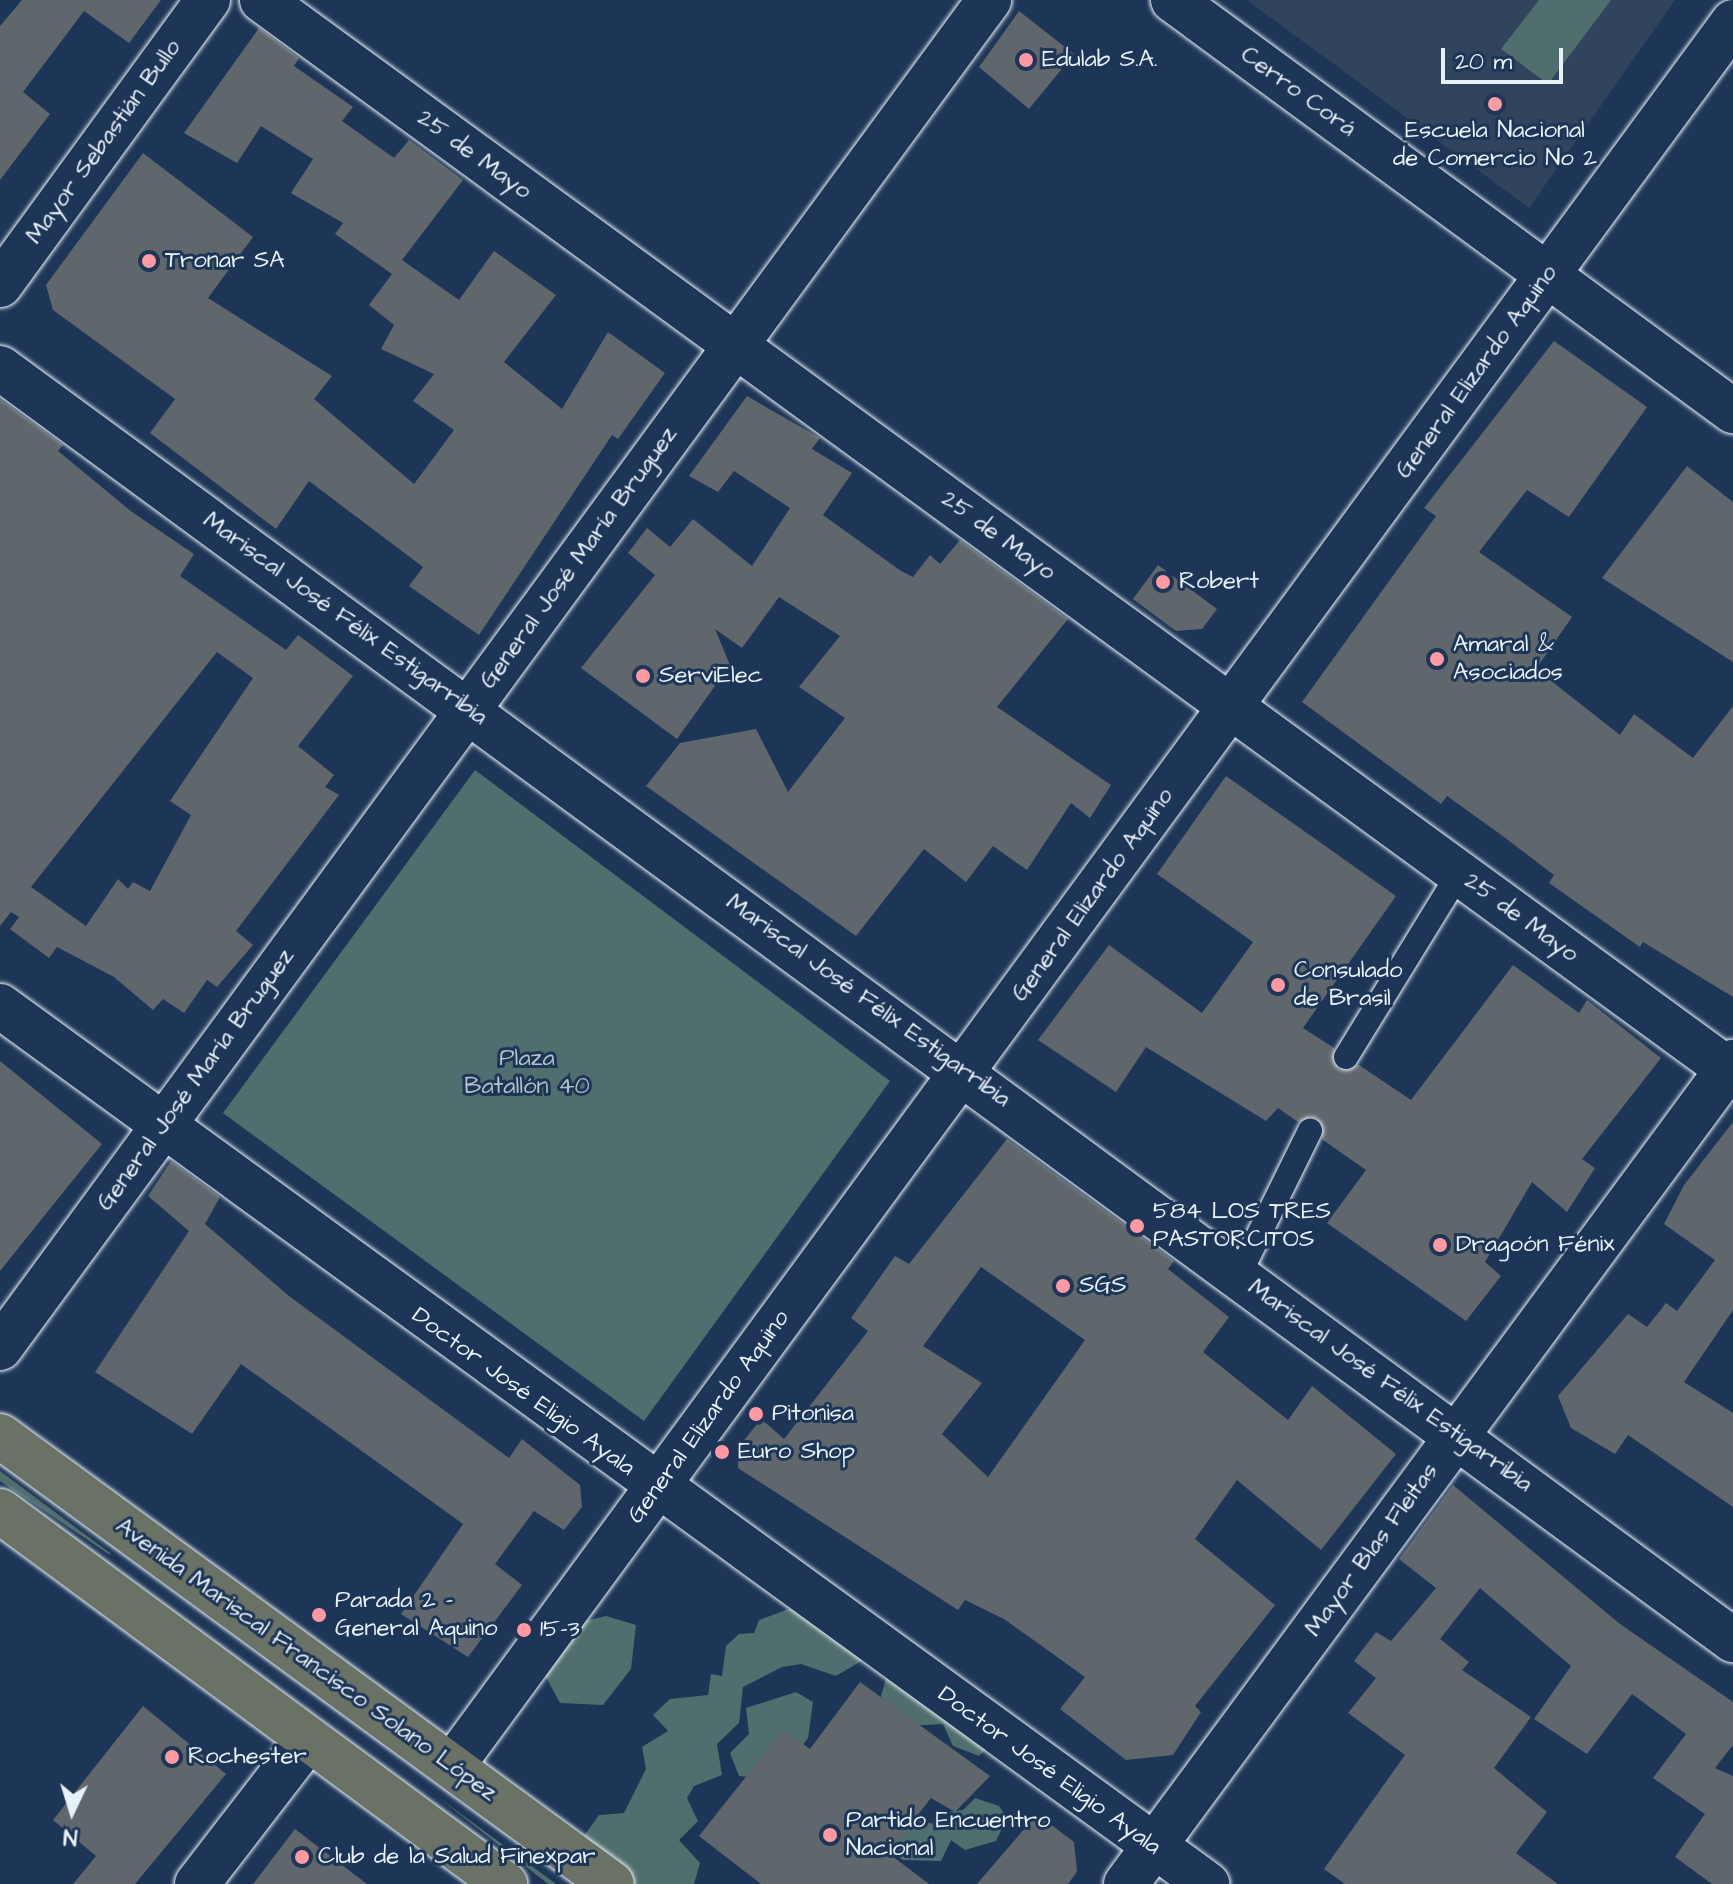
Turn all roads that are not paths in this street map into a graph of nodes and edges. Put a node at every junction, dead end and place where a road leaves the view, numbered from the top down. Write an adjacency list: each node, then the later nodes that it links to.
1 (208, 0): 7 (street, Mayor Sebastián Bullo)
2 (262, 0): 8 (street, 25 de Mayo)
3 (989, 0): 8 (street, General José María Bruguez)
4 (1173, 0): 6 (street, Cerro Corá)
5 (1733, 22): 6 (street, General Elizardo Aquino)
6 (1549, 275): 10 (street, Cerro Corá); 11 (street, General Elizardo Aquino)
7 (0, 285)
8 (735, 345): 11 (street, 25 de Mayo); 12 (street, General José María Bruguez)
9 (0, 368): 12 (street, Mariscal José Félix Estigarribia)
10 (1733, 411)
11 (1231, 707): 13 (street, 25 de Mayo); 17 (street, General Elizardo Aquino)
12 (468, 709): 17 (street, Mariscal José Félix Estigarribia); 18 (street, General José María Bruguez)
13 (1459, 873): 15 (lane); 16 (street, 25 de Mayo)
14 (0, 1006): 18 (street, Doctor José Eligio Ayala)
15 (1346, 1057)
16 (1731, 1068): 23 (street, Mayor Blas Fleitas)
17 (964, 1071): 20 (street, Mariscal José Félix Estigarribia); 24 (street, General Elizardo Aquino)
18 (162, 1126): 21 (street, General José María Bruguez); 24 (street, Doctor José Eligio Ayala)
19 (1310, 1131): 20 (lane)
20 (1239, 1275): 23 (street, Mariscal José Félix Estigarribia)
21 (0, 1348)
22 (0, 1436): 28 (highway, Avenida Mariscal Francisco Solano López)
23 (1457, 1436): 26 (street, Mariscal José Félix Estigarribia); 29 (street, Mayor Blas Fleitas)
24 (655, 1490): 28 (street, General Elizardo Aquino); 29 (street, Doctor José Eligio Ayala)
25 (0, 1511): 27 (highway)
26 (1733, 1640)
27 (308, 1740): 30 (street); 31 (highway)
28 (452, 1766): 32 (highway, Avenida Mariscal Francisco Solano López)
29 (1155, 1845): 33 (street, Mayor Blas Fleitas); 34 (street, Doctor José Eligio Ayala)
30 (197, 1884)
31 (505, 1884)
32 (612, 1884)
33 (1126, 1884)
34 (1207, 1884)

